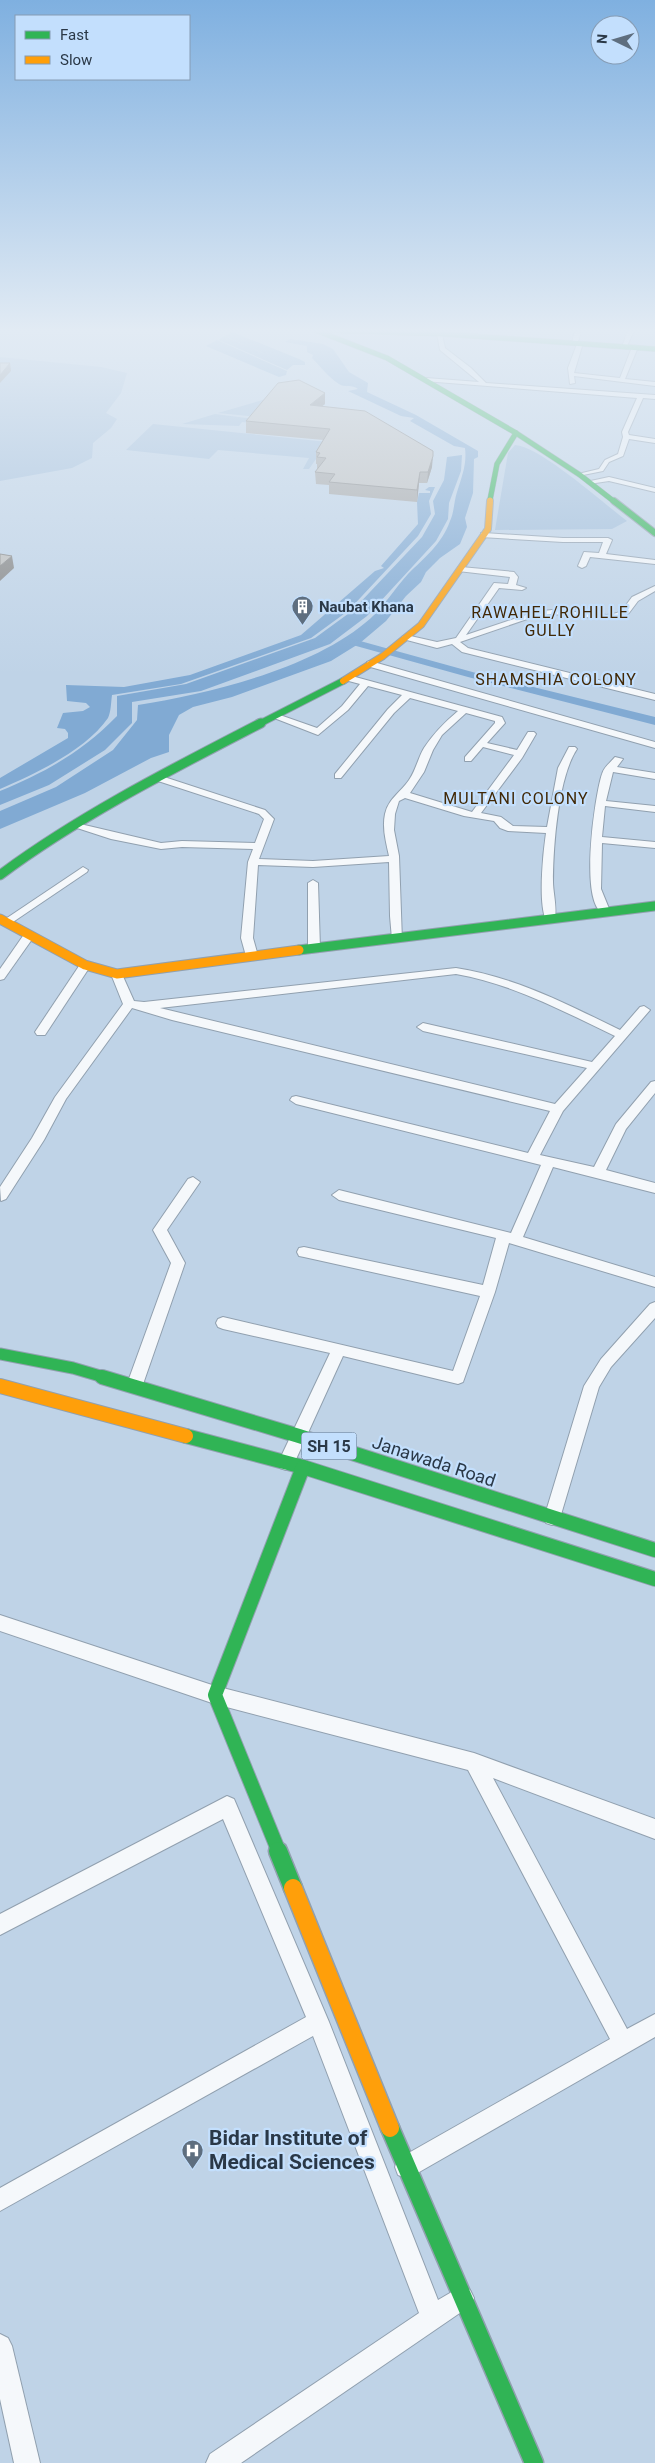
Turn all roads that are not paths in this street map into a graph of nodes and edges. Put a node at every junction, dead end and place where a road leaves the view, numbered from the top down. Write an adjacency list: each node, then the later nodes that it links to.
1 (509, 445): 7 (street)
2 (534, 445): 4 (street)
3 (624, 445): 4 (street)
4 (584, 479): 5 (street); 6 (street)
5 (655, 490)
6 (655, 533)
7 (484, 535): 8 (street); 11 (street)
8 (601, 556): 9 (street); 10 (street)
9 (655, 562)
10 (582, 566)
11 (461, 569): 12 (street); 15 (street)
12 (511, 587): 13 (street); 16 (street)
13 (522, 588)
14 (655, 588): 16 (street)
15 (404, 639): 16 (street); 17 (street)
16 (456, 640): 21 (street)
17 (370, 664): 18 (street); 26 (street)
18 (348, 678): 19 (street); 23 (street)
19 (366, 683): 20 (street); 23 (street)
20 (408, 694): 22 (street); 32 (street)
21 (655, 698)
22 (464, 710): 25 (street); 35 (street)
23 (274, 716): 34 (street)
24 (531, 734): 28 (street)
25 (482, 744): 28 (street); 29 (street)
26 (655, 745)
27 (572, 749): 40 (street)
28 (520, 753): 38 (street)
29 (468, 759)
30 (618, 759): 31 (street)
31 (610, 768): 33 (street); 36 (street)
32 (338, 776)
33 (655, 776)
34 (158, 778): 39 (street); 43 (street)
35 (404, 794): 38 (street); 44 (street)
36 (600, 803): 37 (street); 41 (street)
37 (655, 809)
38 (475, 816): 40 (street)
39 (76, 826): 43 (street); 47 (street)
40 (551, 830): 51 (street)
41 (598, 840): 42 (street); 50 (street)
42 (655, 845)
43 (259, 846): 45 (street)
44 (394, 859): 45 (street); 54 (street)
45 (253, 862): 56 (street)
46 (82, 870): 52 (street)
47 (0, 875)
48 (313, 883): 55 (street)
49 (655, 906): 50 (street)
50 (605, 911): 51 (street)
51 (550, 918): 54 (street)
52 (3, 920): 53 (street)
53 (29, 935): 57 (street); 59 (street)
54 (398, 938): 55 (street)
55 (314, 949): 56 (street)
56 (252, 956): 58 (street)
57 (85, 965): 58 (street); 64 (street)
58 (117, 974): 60 (street)
59 (0, 977)
60 (129, 1004): 61 (street); 76 (street)
61 (144, 1006): 65 (street); 69 (street)
62 (644, 1010): 65 (street)
63 (423, 1027): 66 (street)
64 (41, 1032)
65 (622, 1035): 66 (street)
66 (594, 1066): 69 (street)
67 (655, 1085): 72 (street)
68 (296, 1100): 70 (street)
69 (558, 1109): 70 (street)
70 (532, 1158): 71 (street)
71 (549, 1162): 72 (street); 77 (street)
72 (598, 1172): 74 (street)
73 (193, 1182): 86 (street)
74 (655, 1188)
75 (339, 1195): 77 (street)
76 (1, 1196)
77 (510, 1237): 79 (street); 80 (street)
78 (304, 1252): 80 (street)
79 (655, 1282)
80 (488, 1292): 83 (street)
81 (655, 1308): 90 (street)
82 (224, 1323): 83 (street)
83 (339, 1350): 87 (street)
84 (0, 1354): 86 (street, Janawada Road / SH 15)
85 (0, 1386): 88 (street, SH 15)
86 (134, 1387): 87 (street, Janawada Road / SH 15)
87 (298, 1436): 88 (street); 90 (street, Janawada Road / SH 15)
88 (286, 1463): 89 (street, SH 15)
89 (303, 1467): 92 (street, SH 15); 94 (street)
90 (552, 1518): 91 (street, Janawada Road / SH 15)
91 (655, 1550)
92 (655, 1579)
93 (0, 1623): 94 (street)
94 (215, 1695): 95 (street); 101 (street)
95 (474, 1762): 96 (street); 100 (street)
96 (655, 1829)
97 (0, 1924): 98 (street)
98 (318, 2022): 102 (street); 104 (street)
99 (655, 2025): 100 (street)
100 (623, 2043): 101 (street)
101 (406, 2167): 103 (street)
102 (0, 2200)
103 (462, 2298): 104 (street); 108 (street)
104 (433, 2318): 107 (street)
105 (0, 2346): 106 (street)
106 (26, 2463)
107 (219, 2463)
108 (534, 2463)

